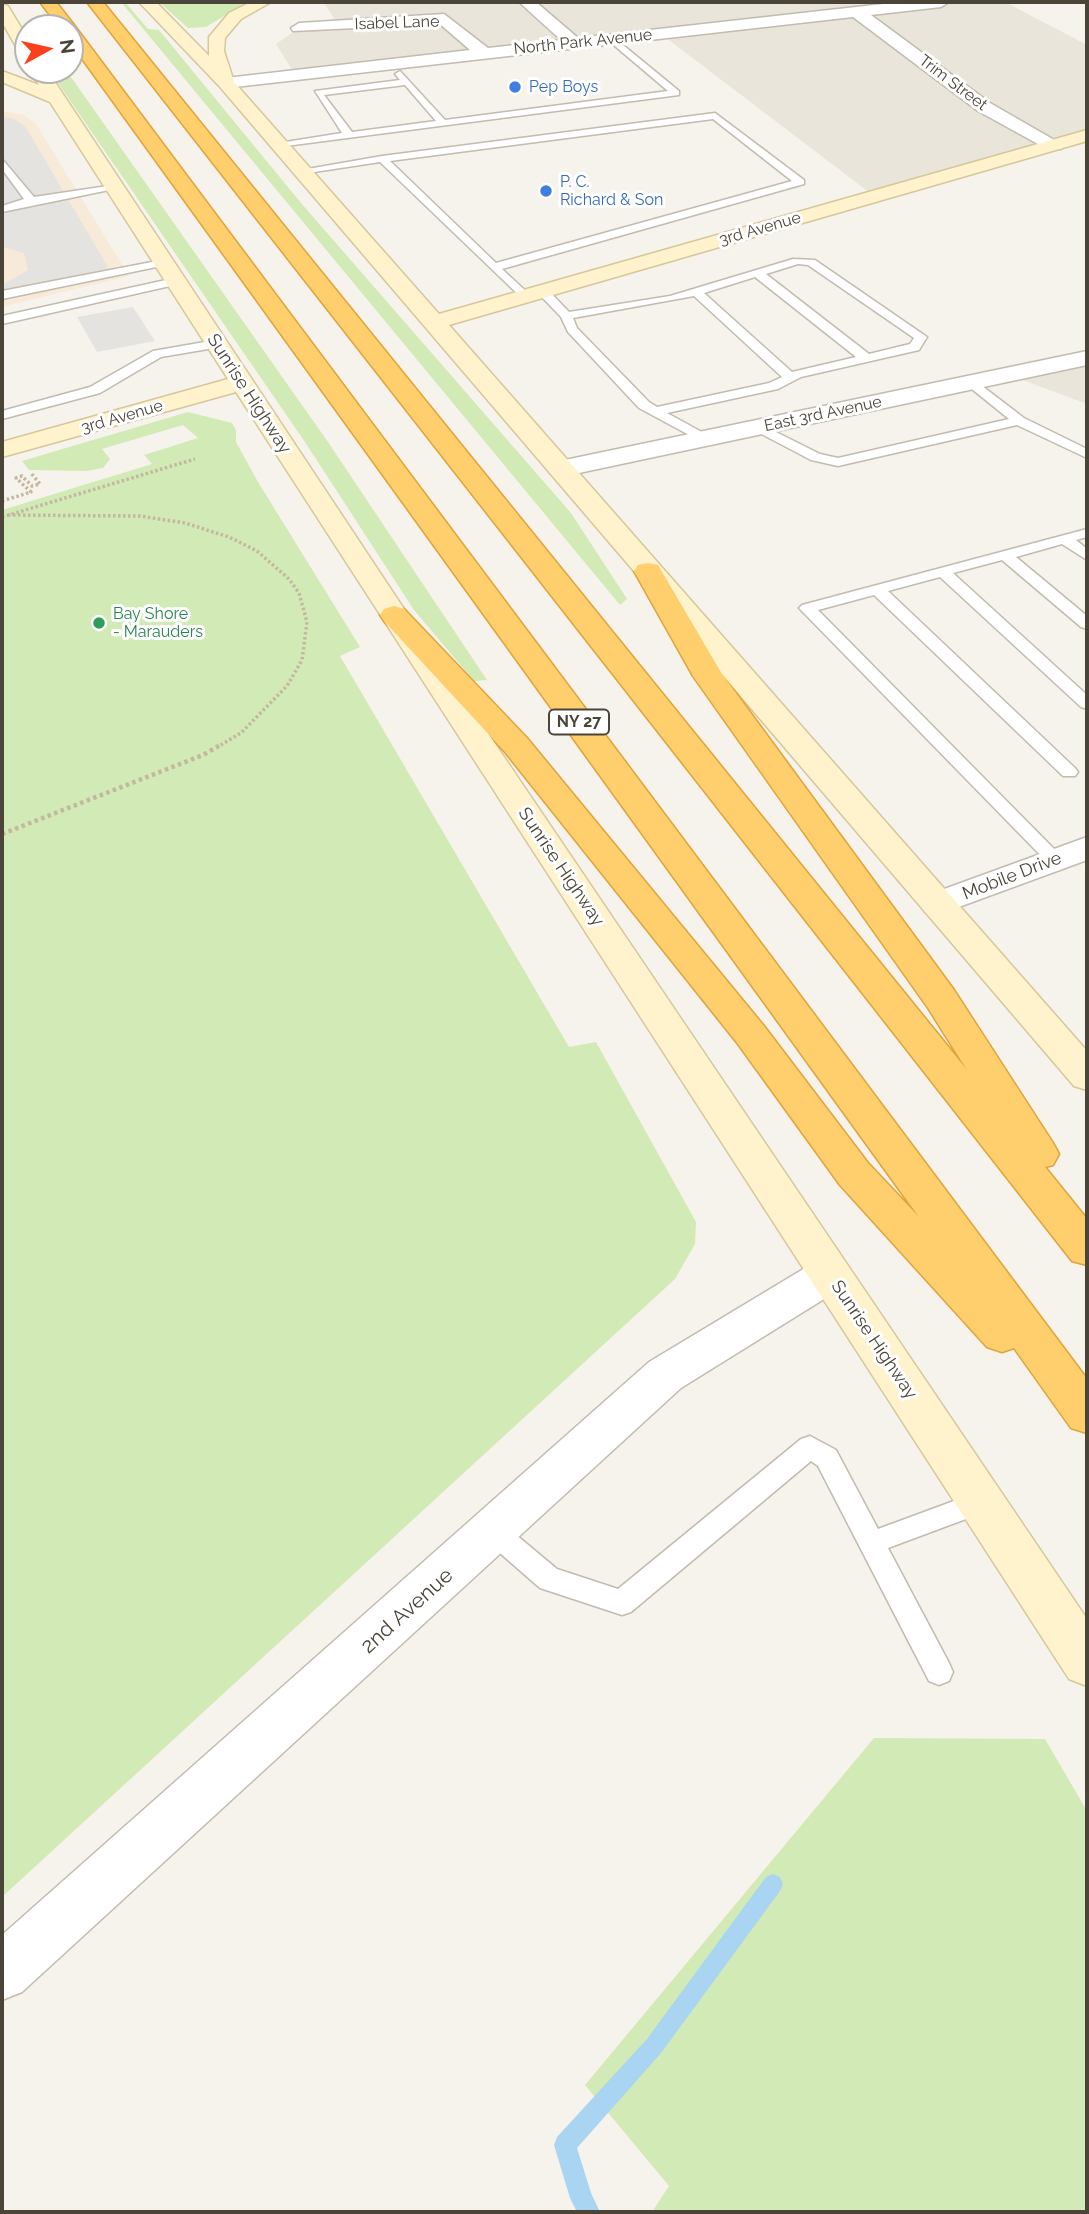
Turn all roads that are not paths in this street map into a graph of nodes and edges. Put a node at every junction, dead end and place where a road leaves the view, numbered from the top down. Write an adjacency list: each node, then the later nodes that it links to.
1 (95, 2): 72 (highway)
2 (147, 2): 19 (main road)
3 (263, 2): 19 (main road)
4 (527, 2): 13 (street)
5 (941, 2): 8 (street, North Park Avenue)
6 (763, 8): 9 (street)
7 (2, 9): 11 (main road)
8 (857, 12): 9 (street, North Park Avenue); 26 (street, Trim Street)
9 (780, 20): 12 (street, North Park Avenue)
10 (299, 28): 15 (street, Isabel Lane)
11 (14, 29)
12 (612, 39): 13 (street, North Park Avenue); 22 (lane)
13 (574, 43): 15 (street, North Park Avenue)
14 (84, 50): 74 (highway, NY 27)
15 (483, 53): 16 (street, North Park Avenue)
16 (391, 64): 18 (lane); 19 (street, North Park Avenue)
17 (2, 76): 21 (main road)
18 (408, 82): 22 (lane); 23 (lane)
19 (226, 83): 25 (main road)
20 (46, 84): 21 (main road, Sunrise Highway)
21 (54, 97): 30 (main road, Sunrise Highway)
22 (443, 123): 23 (lane)
23 (349, 135): 25 (lane)
24 (1087, 135): 26 (main road, 3rd Avenue)
25 (278, 144): 29 (main road)
26 (1054, 145): 37 (main road, 3rd Avenue)
27 (382, 159): 29 (lane); 33 (lane); 33 (lane)
28 (2, 162): 31 (lane)
29 (302, 170): 41 (main road)
30 (114, 188): 31 (lane); 34 (main road, Sunrise Highway)
31 (31, 201): 32 (lane)
32 (2, 209)
33 (495, 267): 37 (lane)
34 (169, 272): 38 (lane); 40 (lane); 42 (main road, Sunrise Highway)
35 (757, 273): 36 (lane); 43 (lane); 43 (lane)
36 (696, 292): 39 (lane); 45 (lane)
37 (534, 294): 39 (lane); 41 (main road, 3rd Avenue)
38 (2, 295)
39 (566, 316): 48 (lane)
40 (2, 320)
41 (433, 323): 55 (main road)
42 (216, 344): 46 (main road, Sunrise Highway); 49 (lane)
43 (866, 358): 45 (lane)
44 (1087, 358): 47 (street, East 3rd Avenue)
45 (790, 377): 48 (lane)
46 (242, 383): 53 (main road, 3rd Avenue); 63 (main road, Sunrise Highway)
47 (973, 383): 50 (lane); 51 (street, East 3rd Avenue)
48 (656, 411): 52 (lane)
49 (2, 415)
50 (1019, 421): 51 (lane); 54 (lane)
51 (757, 428): 52 (street, East 3rd Avenue)
52 (704, 439): 55 (street, East 3rd Avenue)
53 (2, 450)
54 (1087, 454)
55 (559, 469): 60 (main road)
56 (1087, 533): 57 (lane)
57 (1065, 539): 58 (lane); 59 (lane)
58 (1006, 555): 61 (lane); 64 (lane)
59 (1087, 556)
60 (648, 571): 69 (main road); 71 (highway)
61 (943, 572): 62 (lane); 65 (lane)
62 (877, 590): 66 (lane); 68 (lane)
63 (394, 615): 73 (main road, Sunrise Highway); 75 (highway)
64 (1087, 624)
65 (1087, 705)
66 (1069, 772)
67 (1087, 848): 68 (street, Mobile Drive)
68 (1055, 860): 69 (street, Mobile Drive)
69 (937, 904): 70 (main road)
70 (1087, 1076)
71 (1087, 1230)
72 (1087, 1249)
73 (830, 1274): 76 (main road, Sunrise Highway); 77 (street, 2nd Avenue)
74 (1087, 1414)
75 (1087, 1425)
76 (981, 1502): 78 (lane); 79 (main road, Sunrise Highway)
77 (494, 1532): 78 (lane); 81 (street, 2nd Avenue)
78 (871, 1543): 80 (lane)
79 (1087, 1662)
80 (939, 1672)
81 (2, 1972)

